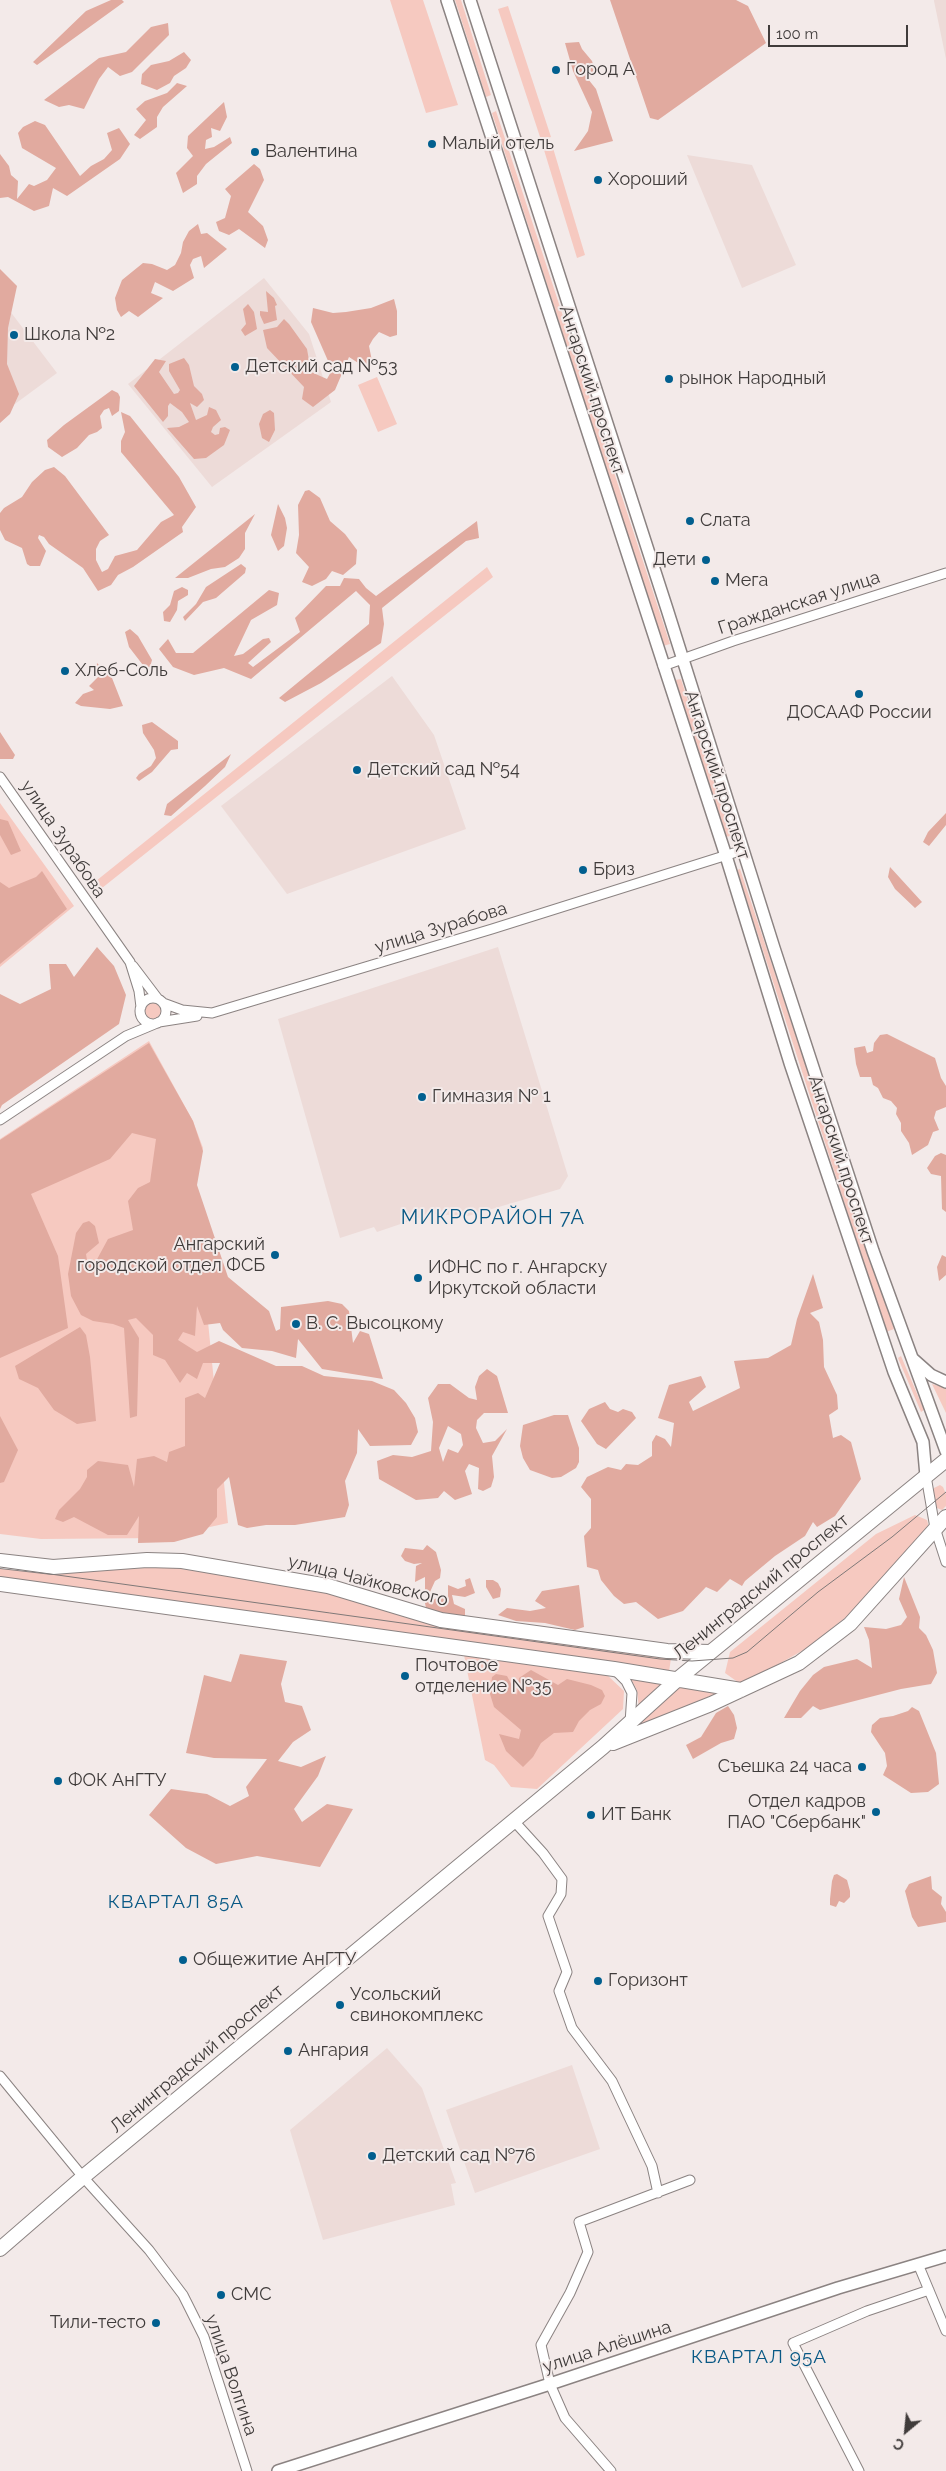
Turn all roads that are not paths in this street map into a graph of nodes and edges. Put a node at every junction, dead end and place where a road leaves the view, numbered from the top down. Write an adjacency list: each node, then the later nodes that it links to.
1 (447, 0): 4 (street, Ангарский проспект)
2 (470, 0): 3 (street, Ангарский проспект)
3 (502, 98): 4 (street); 6 (street, Ангарский проспект)
4 (480, 106): 7 (street, Ангарский проспект)
5 (946, 573): 6 (street, Гражданская улица)
6 (682, 659): 7 (street, Гражданская улица); 9 (street, Ангарский проспект)
7 (663, 666): 10 (street, Ангарский проспект)
8 (0, 777): 11 (street, улица Зурабова)
9 (743, 850): 10 (street, улица Зурабова); 18 (street, Ангарский проспект)
10 (726, 856): 14 (street, улица Зурабова); 19 (street, Ангарский проспект)
11 (130, 962): 12 (street); 13 (street)
12 (160, 1001): 13 (street); 14 (street, улица Зурабова); 15 (street)
13 (141, 1010): 15 (street); 16 (street)
14 (212, 1013): 15 (street)
15 (158, 1023): 16 (street)
16 (126, 1036): 17 (street)
17 (0, 1120)
18 (902, 1334): 19 (street); 20 (street, Ангарский проспект)
19 (882, 1339): 24 (street, Ангарский проспект)
20 (910, 1357): 21 (street); 22 (street, Ангарский проспект)
21 (946, 1382)
22 (946, 1451)
23 (946, 1460): 24 (main road, Ленинградский проспект)
24 (926, 1476): 26 (street, Ангарский проспект); 30 (main road, Ленинградский проспект)
25 (946, 1517): 26 (main road, Ленинградский проспект)
26 (935, 1528): 28 (street, Ангарский проспект); 33 (main road, Ленинградский проспект)
27 (0, 1561): 30 (main road, улица Чайковского)
28 (946, 1562)
29 (0, 1584): 31 (main road)
30 (711, 1652): 32 (main road, Ленинградский проспект)
31 (614, 1669): 32 (main road); 34 (street)
32 (679, 1678): 33 (main road); 34 (main road, Ленинградский проспект)
33 (741, 1690): 35 (main road, Ленинградский проспект)
34 (630, 1723): 35 (main road, Ленинградский проспект)
35 (603, 1747): 36 (main road, Ленинградский проспект)
36 (513, 1820): 38 (main road, Ленинградский проспект); 40 (street)
37 (0, 2076): 38 (street, улица Волгина)
38 (83, 2177): 41 (main road, Ленинградский проспект); 48 (street, улица Волгина)
39 (690, 2180): 40 (street)
40 (658, 2193): 46 (street)
41 (0, 2249)
42 (946, 2256): 43 (street, улица Алёшина)
43 (918, 2264): 44 (street); 46 (street, улица Алёшина)
44 (929, 2290): 45 (street); 51 (street)
45 (946, 2331)
46 (550, 2384): 47 (street, улица Алёшина); 50 (street)
47 (299, 2468): 49 (street, улица Алёшина)
48 (247, 2471)
49 (278, 2471)
50 (611, 2471)
51 (859, 2471)

